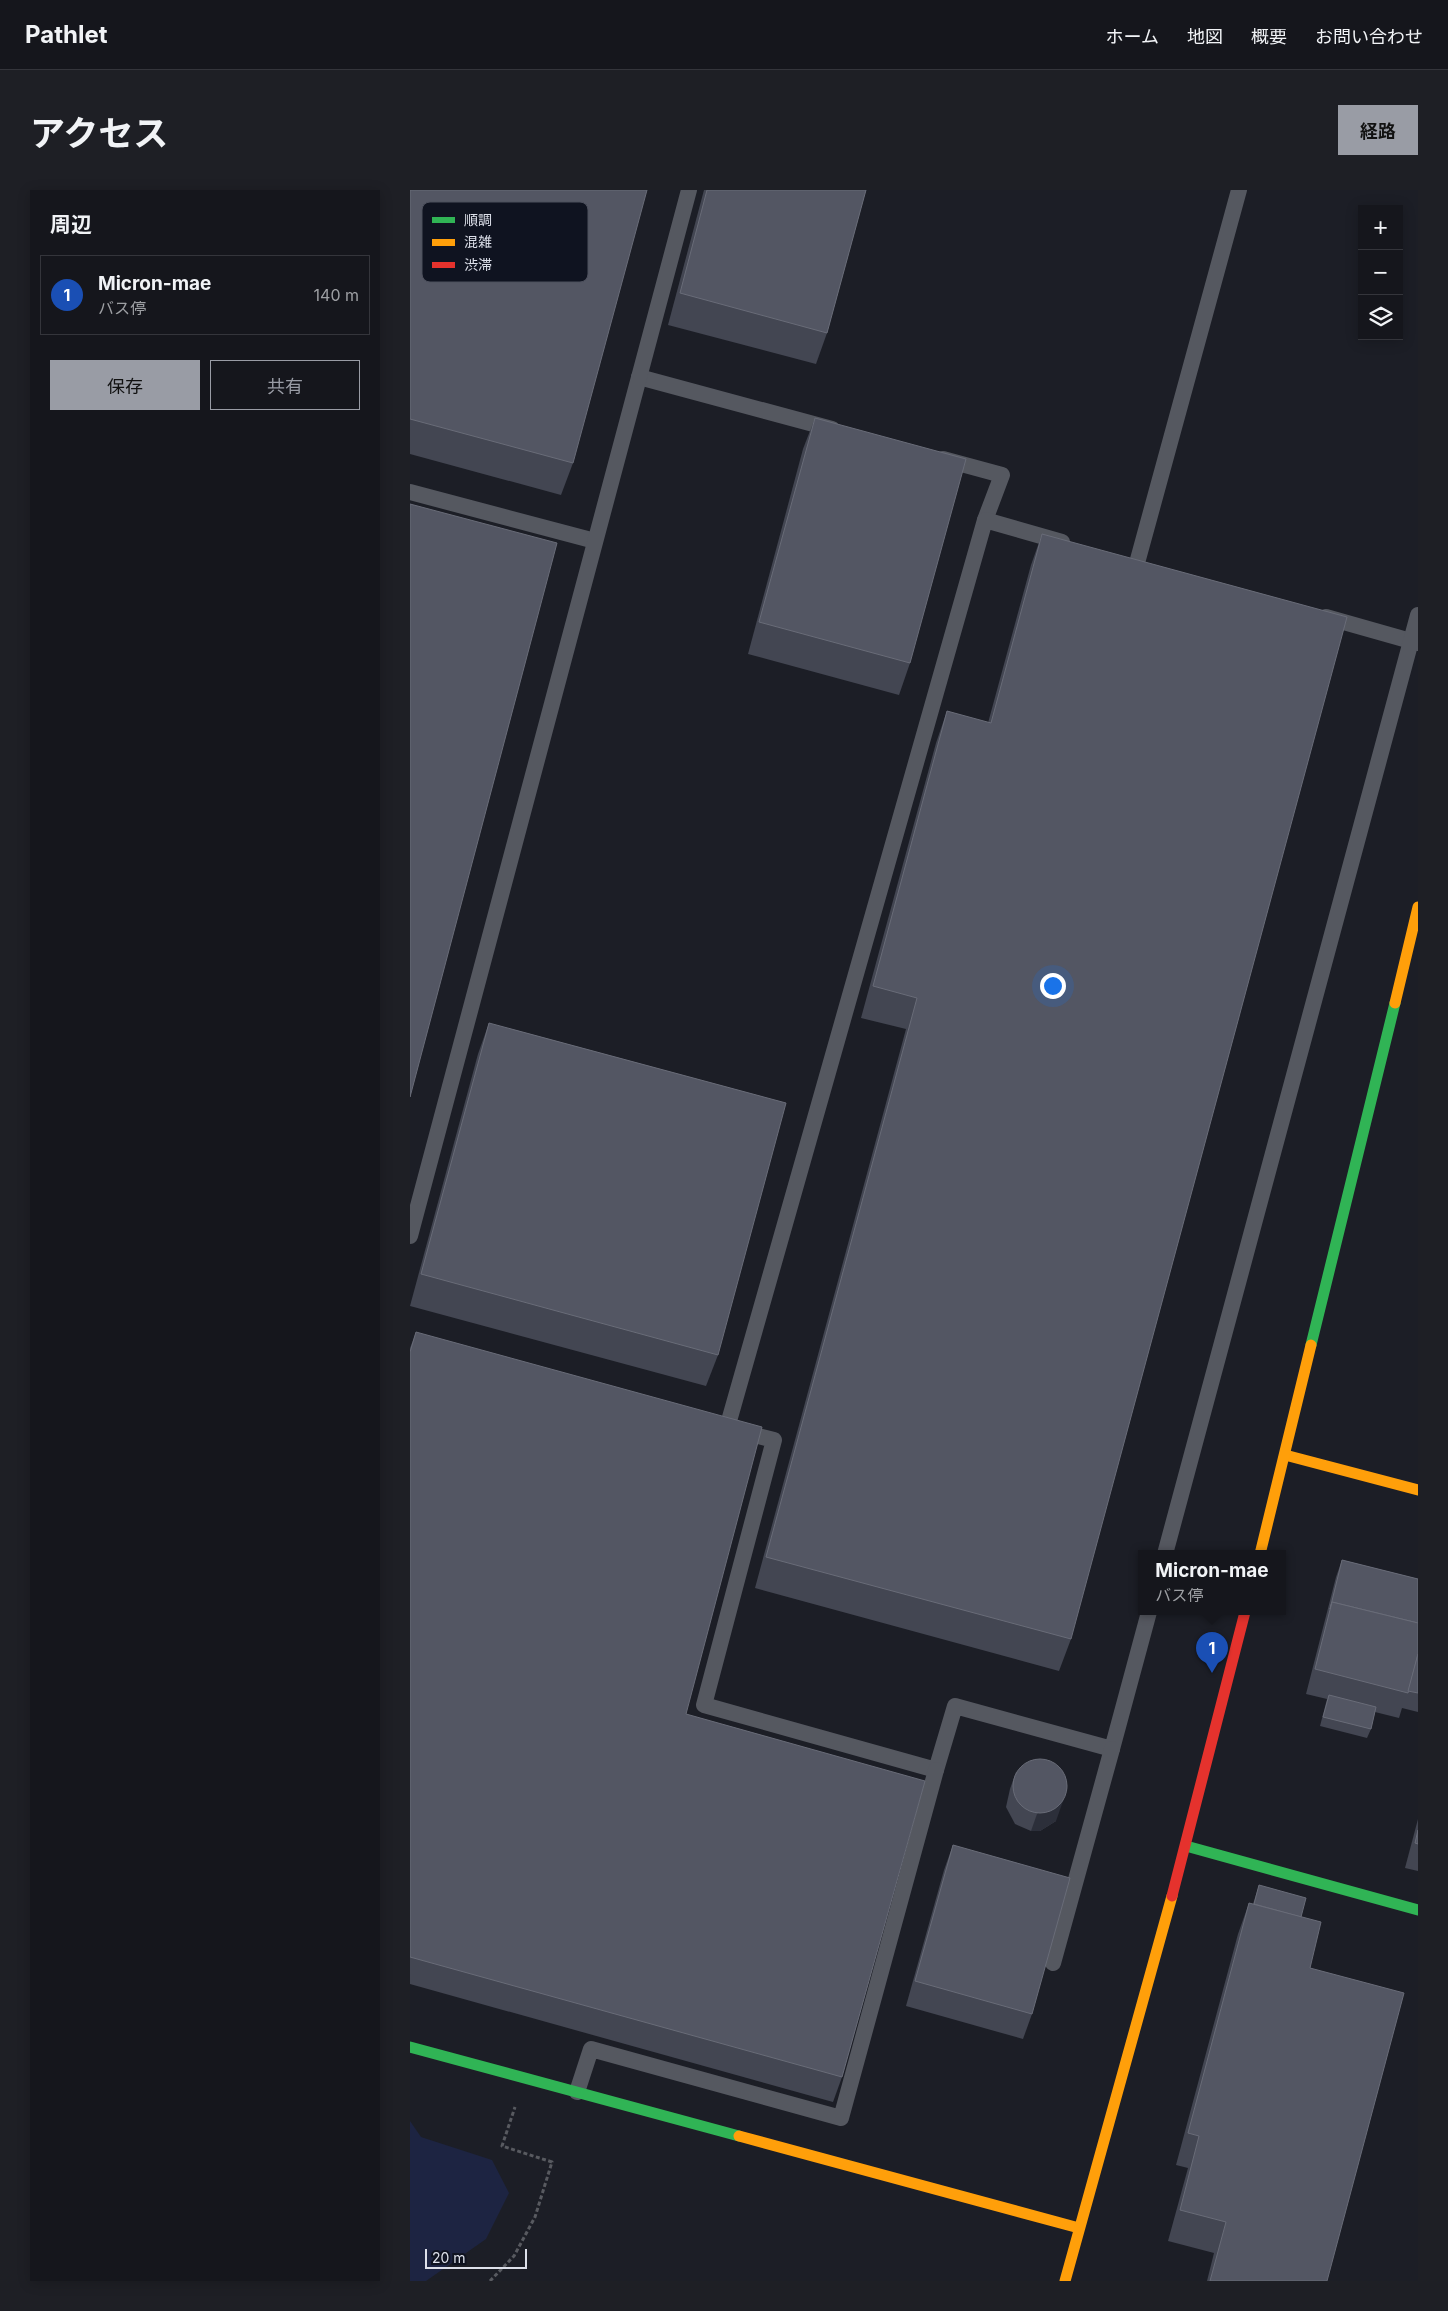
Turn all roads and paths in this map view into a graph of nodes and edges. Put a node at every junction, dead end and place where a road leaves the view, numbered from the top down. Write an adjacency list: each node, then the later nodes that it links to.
1 (689, 190): 3 (lane)
2 (1239, 190): 11 (lane)
3 (639, 376): 4 (lane); 8 (lane)
4 (847, 433)
5 (923, 454): 7 (lane)
6 (410, 492): 8 (lane)
7 (985, 520): 9 (lane); 19 (lane)
8 (596, 541): 17 (lane)
9 (1080, 547)
10 (1118, 558): 11 (lane)
11 (1137, 563): 12 (lane)
12 (1156, 568)
13 (1307, 611): 15 (lane)
14 (1418, 615): 15 (lane)
15 (1414, 642): 22 (lane)
16 (1418, 907): 20 (street)
17 (410, 1236)
18 (708, 1423): 19 (lane)
19 (727, 1428): 27 (lane)
20 (1285, 1455): 21 (street); 23 (street)
21 (1418, 1490)
22 (1166, 1550)
23 (1261, 1550)
24 (1148, 1615): 26 (lane)
25 (1244, 1615): 28 (street)
26 (1112, 1749): 27 (lane); 30 (lane)
27 (936, 1770): 33 (lane)
28 (1186, 1846): 29 (street); 34 (street)
29 (1418, 1910)
30 (1053, 1963)
31 (410, 2047): 32 (street)
32 (526, 2078): 33 (street); 35 (path)
33 (577, 2092): 34 (street)
34 (1079, 2228): 36 (street)
35 (490, 2281)
36 (1065, 2281)

